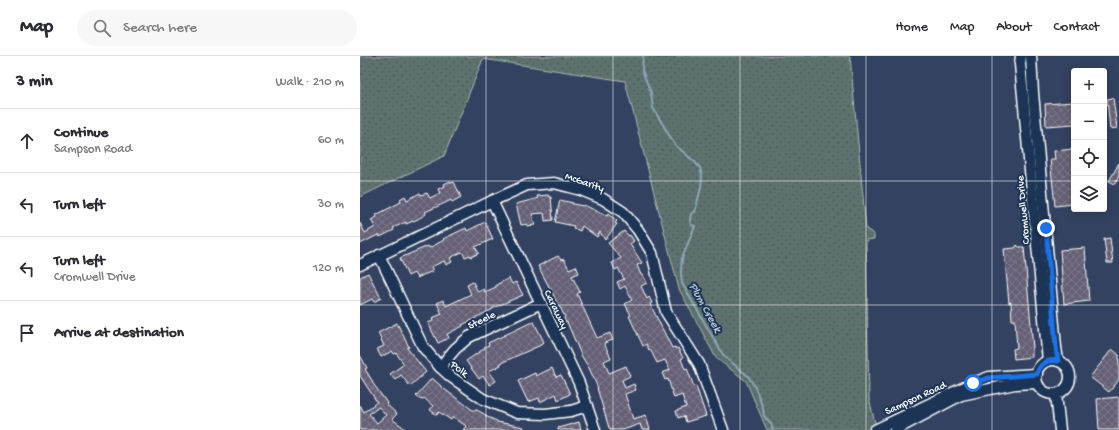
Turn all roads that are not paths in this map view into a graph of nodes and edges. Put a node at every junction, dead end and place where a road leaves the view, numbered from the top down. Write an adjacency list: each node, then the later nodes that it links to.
1 (1021, 56): 7 (street, Cromwell Drive)
2 (1031, 56): 7 (street, Cromwell Drive)
3 (492, 201): 4 (street, McGarity); 6 (street, Caraway); 13 (street, McGarity)
4 (379, 255): 5 (street, McGarity); 8 (street, Polk)
5 (360, 265)
6 (541, 303): 8 (street, Steele); 11 (street, Caraway)
7 (1053, 361): 9 (street); 10 (street)
8 (440, 367): 11 (street, Polk)
9 (1037, 378): 10 (street); 14 (street, Sampson Road); 15 (street, Sampson Road)
10 (1056, 394): 16 (street)
11 (587, 406): 12 (street, Caraway)
12 (595, 430)
13 (723, 430)
14 (875, 430)
15 (895, 430)
16 (1060, 430)

